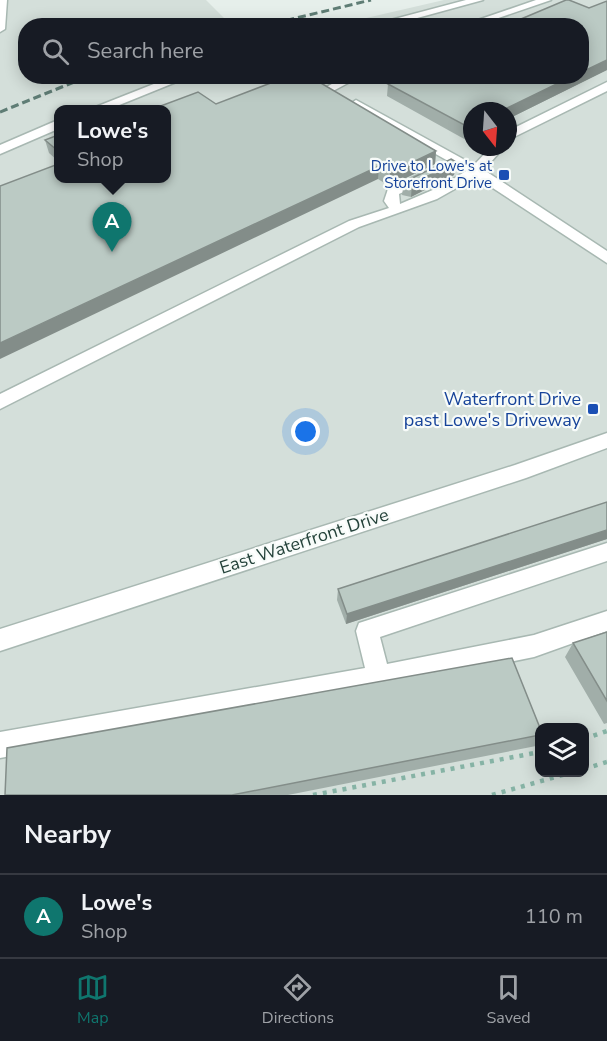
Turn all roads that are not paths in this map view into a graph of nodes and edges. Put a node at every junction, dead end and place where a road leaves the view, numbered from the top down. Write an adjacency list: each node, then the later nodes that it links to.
1 (2, 0): 10 (street)
2 (478, 0): 5 (street)
3 (502, 0): 6 (street)
4 (546, 0): 6 (street)
5 (448, 7): 7 (street); 8 (street)
6 (520, 9): 9 (street)
7 (405, 18)
8 (465, 18)
9 (492, 18)
10 (0, 29)
11 (164, 84): 16 (street)
12 (321, 84): 15 (street)
13 (348, 84): 15 (street)
14 (607, 86): 18 (street)
15 (339, 94): 21 (street)
16 (108, 105)
17 (54, 126): 19 (street)
18 (517, 131)
19 (0, 150)
20 (490, 156): 22 (street)
21 (445, 166): 22 (street); 23 (street)
22 (476, 171): 23 (street); 24 (street)
23 (398, 210): 25 (street)
24 (604, 251)
25 (0, 402)
26 (607, 440): 29 (street, East Waterfront Drive)
27 (607, 552): 30 (street)
28 (607, 621): 30 (street)
29 (0, 640)
30 (379, 677): 31 (street)
31 (0, 745)

